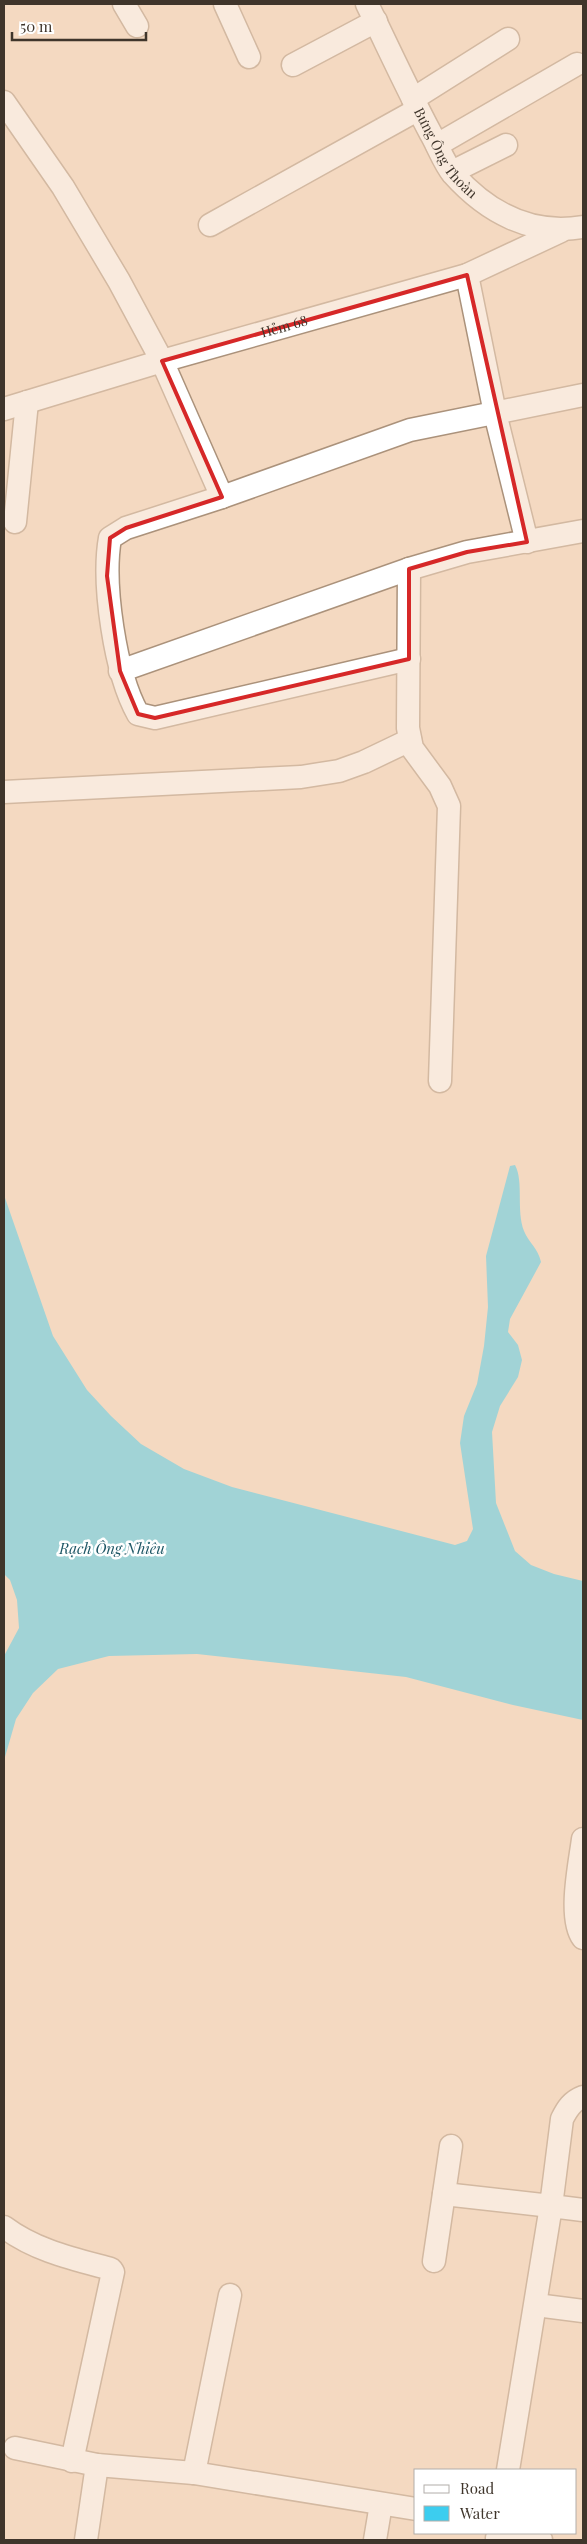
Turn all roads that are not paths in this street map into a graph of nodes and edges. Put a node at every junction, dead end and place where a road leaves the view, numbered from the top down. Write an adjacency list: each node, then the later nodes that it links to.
1 (124, 4): 4 (street)
2 (225, 4): 6 (street)
3 (371, 12): 7 (street); 10 (street, Bưng Ông Thoàn)
4 (137, 26)
5 (508, 39): 10 (street)
6 (249, 57)
7 (293, 64)
8 (577, 64): 11 (street)
9 (4, 102): 18 (street)
10 (415, 104): 11 (street, Bưng Ông Thoàn); 14 (street)
11 (437, 145): 13 (street, Bưng Ông Thoàn)
12 (506, 145): 13 (street)
13 (452, 172): 16 (street, Bưng Ông Thoàn)
14 (210, 225)
15 (583, 227): 16 (street, Bưng Ông Thoàn)
16 (561, 231): 17 (street, Hẻm 68)
17 (467, 275): 18 (street, Hẻm 68); 22 (street)
18 (162, 361): 20 (street, Hẻm 68); 23 (street)
19 (583, 395): 22 (street)
20 (27, 402): 21 (street, Hẻm 68); 24 (street)
21 (4, 409)
22 (495, 413): 23 (street); 26 (street)
23 (222, 497): 29 (street)
24 (15, 522)
25 (583, 531): 26 (street)
26 (527, 542): 27 (street)
27 (409, 569): 28 (street); 29 (street)
28 (409, 659): 29 (street); 30 (street)
29 (120, 671)
30 (410, 740): 31 (street); 32 (street)
31 (4, 792)
32 (440, 1081)
33 (583, 1839): 34 (street)
34 (583, 1938)
35 (583, 2096): 38 (street)
36 (451, 2146): 37 (street)
37 (444, 2194): 38 (street); 41 (street)
38 (551, 2206): 39 (street); 43 (street)
39 (583, 2210)
40 (4, 2227): 46 (street)
41 (434, 2261)
42 (230, 2296): 49 (street)
43 (536, 2305): 44 (street); 48 (street)
44 (583, 2311)
45 (14, 2448): 46 (street)
46 (72, 2461): 47 (street)
47 (97, 2465): 49 (street); 53 (street)
48 (508, 2469)
49 (194, 2474): 50 (street)
50 (381, 2504): 51 (street); 54 (street)
51 (414, 2509)
52 (497, 2537): 55 (street)
53 (86, 2540)
54 (374, 2540)
55 (541, 2540)

